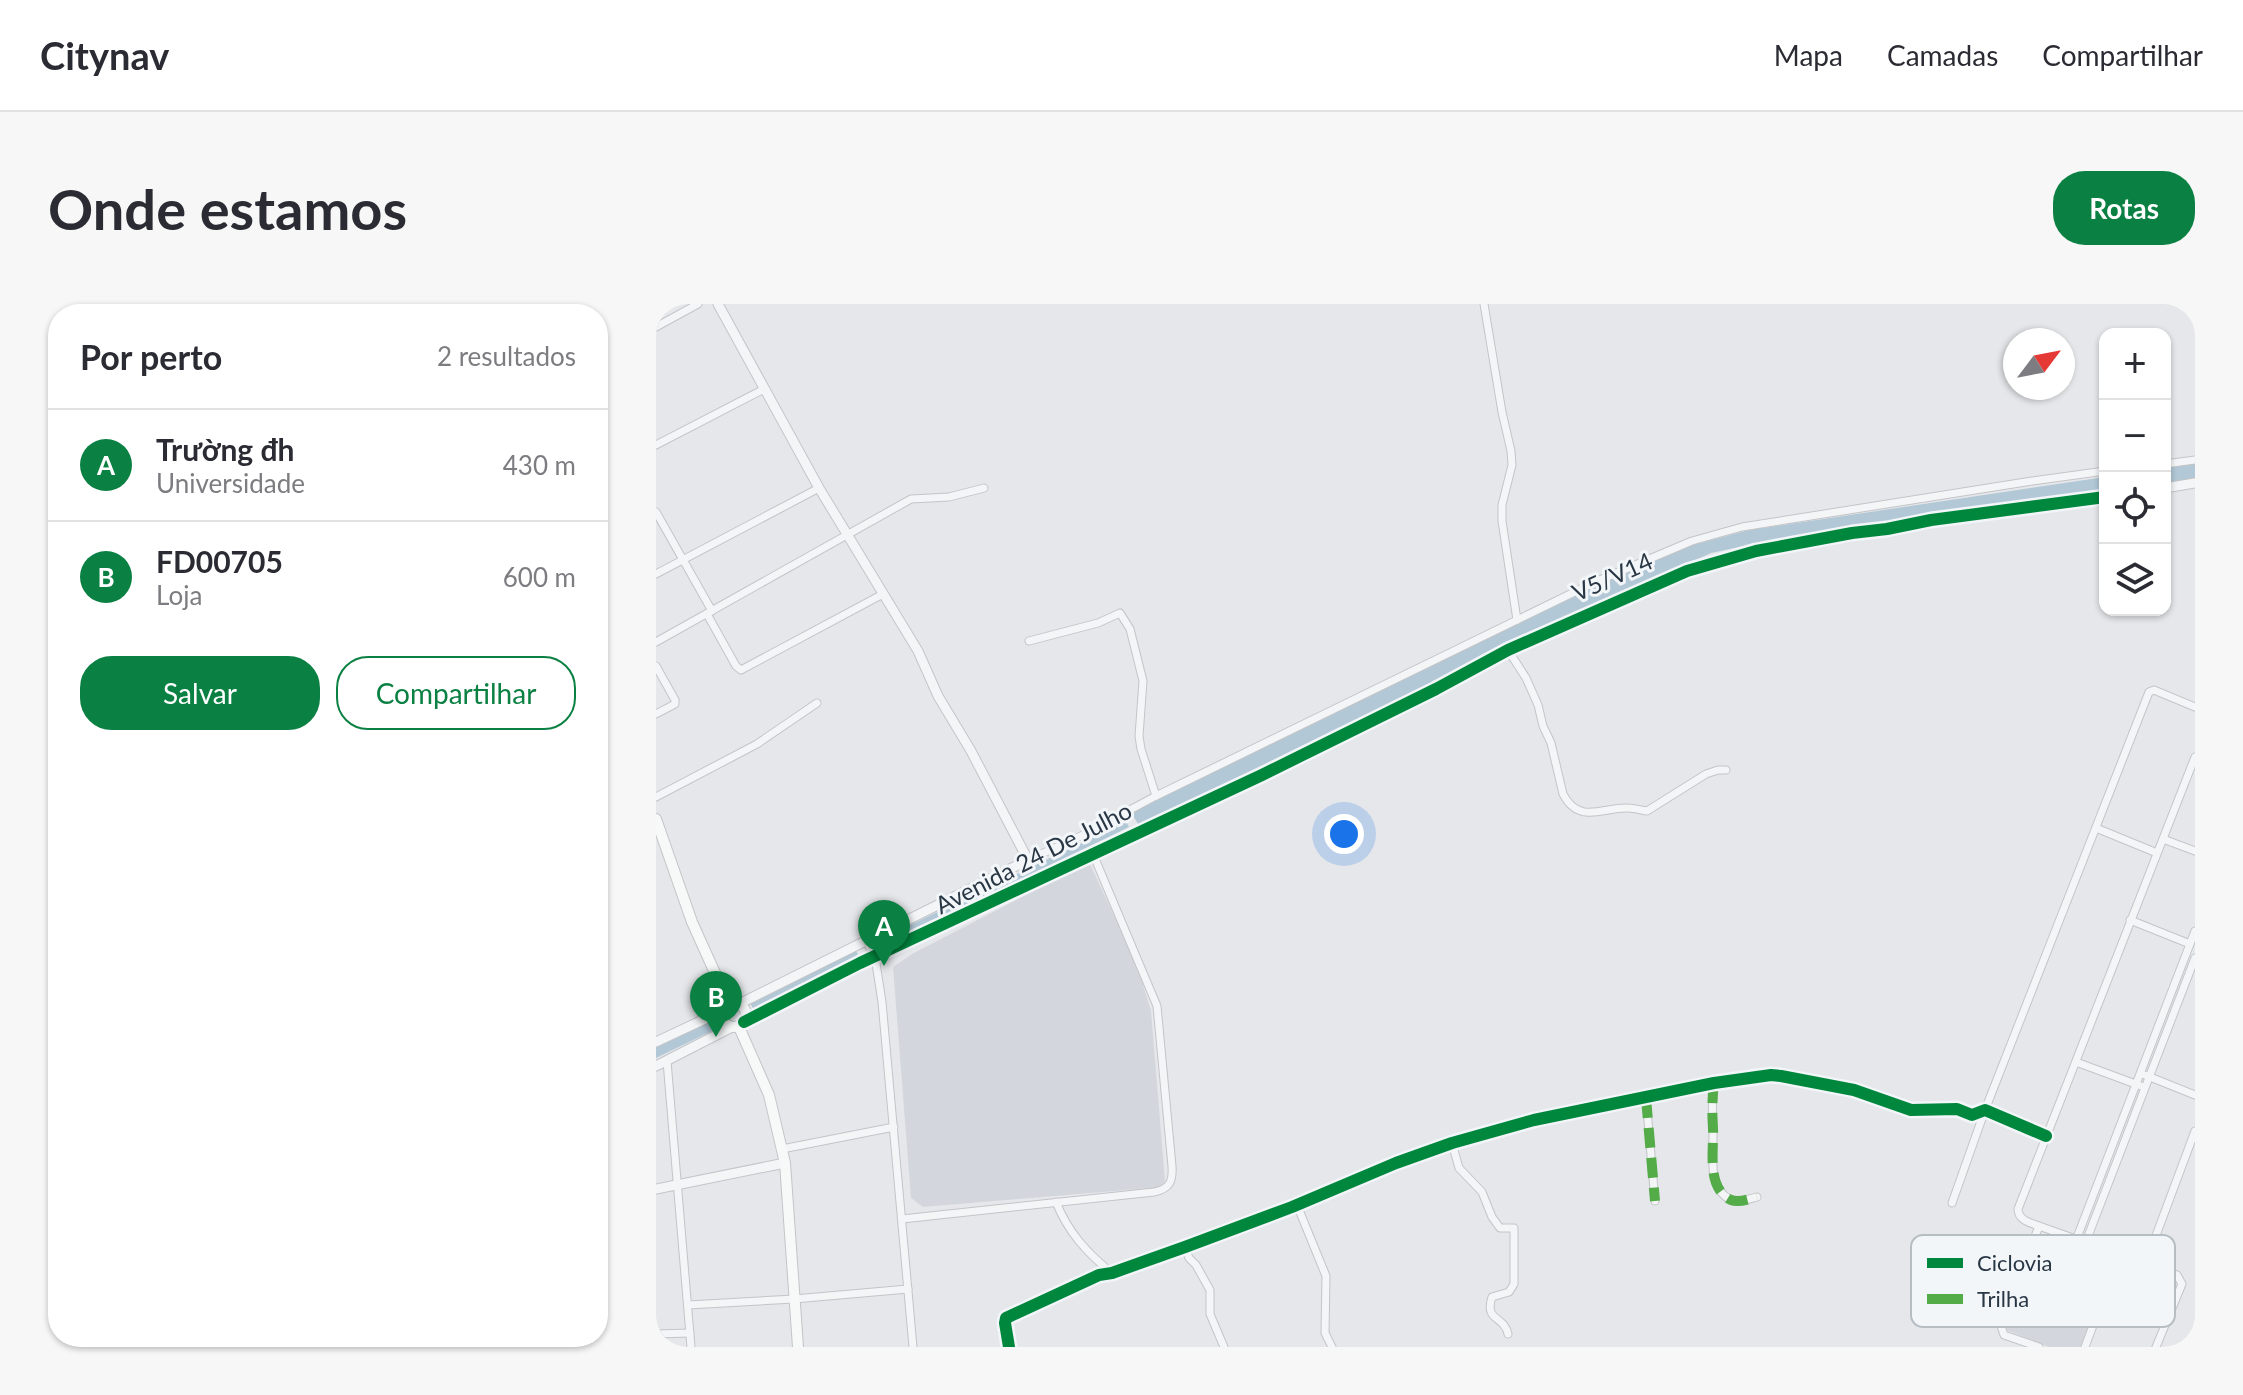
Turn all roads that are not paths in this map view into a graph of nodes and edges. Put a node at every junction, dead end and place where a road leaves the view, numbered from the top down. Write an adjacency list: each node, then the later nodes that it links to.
1 (698, 304): 4 (street)
2 (718, 304): 5 (street)
3 (1484, 304): 21 (street)
4 (656, 327)
5 (764, 389): 6 (street); 12 (street)
6 (656, 445)
7 (2195, 460): 8 (street)
8 (2171, 463)
9 (2099, 472): 21 (street, V5/V14)
10 (2195, 483): 11 (street)
11 (2171, 487)
12 (819, 488): 16 (street); 17 (street)
13 (984, 488): 16 (street)
14 (2099, 498): 24 (street)
15 (656, 512): 17 (street)
16 (847, 534): 19 (street); 20 (street)
17 (684, 560): 18 (street); 20 (street)
18 (656, 574)
19 (883, 594): 20 (street); 39 (street)
20 (710, 612): 23 (street)
21 (1517, 620): 31 (street, V5/V14)
22 (1029, 641): 31 (street, Avenida 24 De Julho)
23 (656, 642)
24 (1508, 650): 30 (street); 38 (street)
25 (656, 666): 28 (street)
26 (817, 703): 32 (street)
27 (2195, 707): 34 (street)
28 (656, 714)
29 (2195, 757): 35 (street)
30 (1726, 770)
31 (1156, 796): 39 (street, Avenida 24 De Julho)
32 (656, 797)
33 (656, 819): 46 (main road)
34 (2096, 828): 37 (street); 58 (street)
35 (2163, 839): 36 (street); 37 (street)
36 (2195, 851)
37 (2157, 853): 40 (street)
38 (1093, 854): 44 (street); 70 (street)
39 (1028, 860): 42 (street, Avenida 24 De Julho)
40 (2130, 920): 43 (street); 51 (street)
41 (2195, 931): 43 (street)
42 (866, 941): 44 (street); 46 (street, Avenida 24 De Julho)
43 (2190, 944): 47 (street)
44 (875, 957): 48 (street); 59 (street)
45 (2195, 958): 47 (street)
46 (730, 1006): 48 (main road); 48 (main road); 49 (street, Avenida 24 De Julho)
47 (2168, 1016): 53 (street)
48 (738, 1025): 50 (street); 63 (main road)
49 (656, 1042)
50 (667, 1061): 52 (street); 66 (street)
51 (2076, 1062): 55 (street); 61 (street)
52 (656, 1066)
53 (2145, 1075): 55 (street); 56 (street)
54 (1714, 1083): 57 (street); 58 (street); 68 (street)
55 (2141, 1086): 64 (street)
56 (2195, 1095)
57 (1646, 1098): 62 (street); 69 (street)
58 (1985, 1110): 61 (street); 71 (street)
59 (894, 1127): 63 (street); 73 (street)
60 (2195, 1131): 79 (street)
61 (2046, 1136): 74 (street)
62 (1452, 1143): 72 (street); 92 (street)
63 (782, 1149): 65 (main road)
64 (2116, 1149): 77 (street); 78 (street)
65 (785, 1163): 66 (street); 84 (main road)
66 (678, 1186): 67 (street); 86 (street)
67 (656, 1189)
68 (1757, 1197)
69 (1655, 1201)
70 (1056, 1202): 73 (street); 81 (street)
71 (1952, 1203)
72 (1297, 1205): 80 (street); 98 (street)
73 (902, 1219): 83 (street)
74 (2039, 1226): 75 (street); 76 (street)
75 (2036, 1235)
76 (2063, 1235)
77 (2078, 1235)
78 (2088, 1235)
79 (2156, 1235)
80 (1185, 1247): 81 (street); 97 (street)
81 (1112, 1273): 96 (street)
82 (2175, 1274): 85 (street)
83 (908, 1289): 84 (street); 95 (street)
84 (794, 1299): 86 (street); 94 (main road)
85 (2175, 1301)
86 (688, 1305): 90 (street)
87 (2001, 1327): 99 (street)
88 (2092, 1327): 100 (street)
89 (2164, 1327): 101 (street)
90 (690, 1333): 91 (street); 93 (street)
91 (656, 1334)
92 (1508, 1334)
93 (691, 1347)
94 (798, 1347)
95 (913, 1347)
96 (1009, 1347)
97 (1224, 1347)
98 (1332, 1347)
99 (2039, 1347)
100 (2085, 1347)
101 (2156, 1347)

